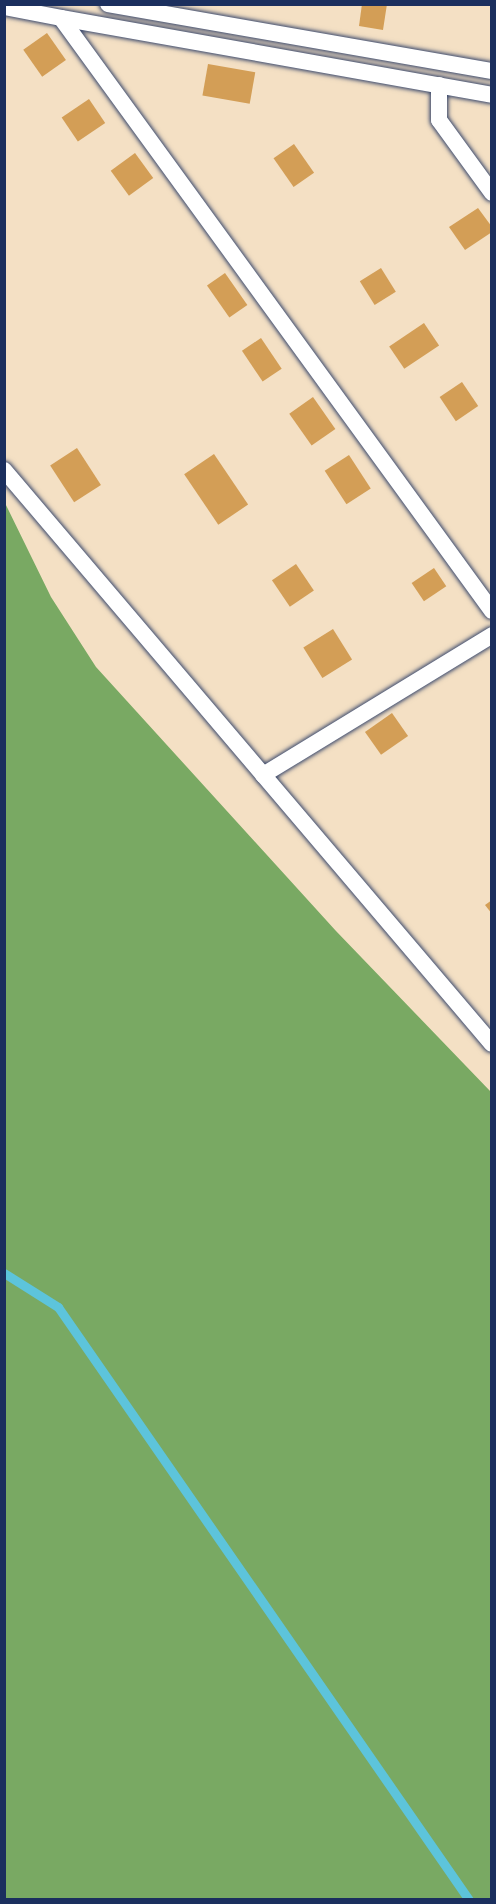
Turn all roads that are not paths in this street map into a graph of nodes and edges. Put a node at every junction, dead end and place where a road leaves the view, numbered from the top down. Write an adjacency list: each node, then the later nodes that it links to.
1 (108, 4): 4 (lane)
2 (4, 7): 3 (lane)
3 (61, 18): 5 (lane); 9 (lane)
4 (492, 71)
5 (439, 85): 6 (lane); 7 (lane)
6 (492, 94)
7 (492, 193)
8 (4, 470): 11 (lane)
9 (492, 610)
10 (492, 635): 11 (lane)
11 (263, 775): 12 (lane)
12 (492, 1044)

